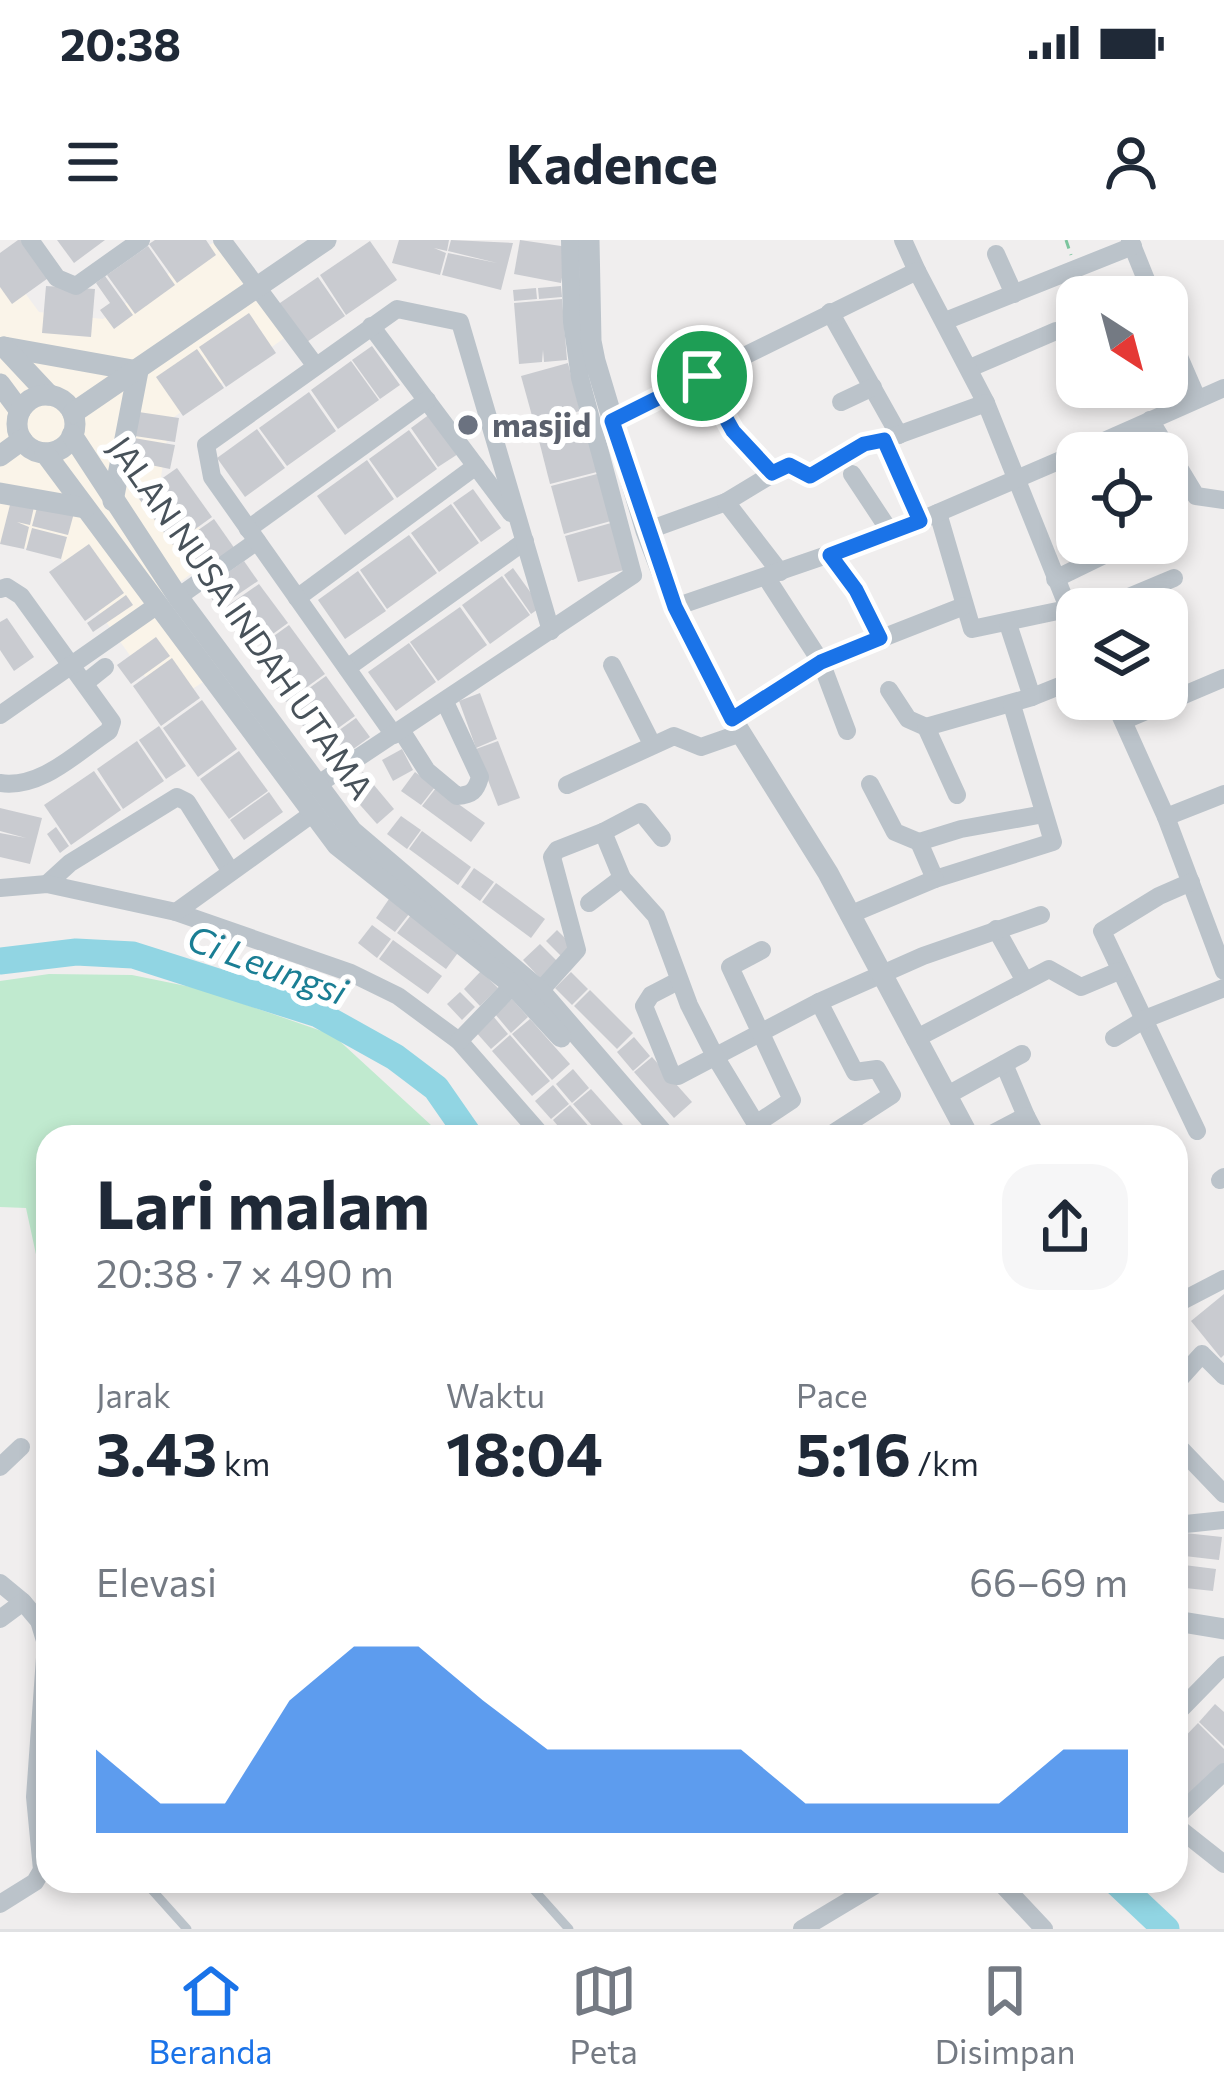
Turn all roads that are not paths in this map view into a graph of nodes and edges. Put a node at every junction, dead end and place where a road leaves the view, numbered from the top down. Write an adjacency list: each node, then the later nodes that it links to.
1 (30, 240): 6 (street)
2 (222, 240): 12 (street)
3 (326, 240): 12 (street)
4 (550, 240): 7 (street)
5 (903, 240): 10 (street)
6 (137, 241)
7 (576, 242): 34 (street); 71 (street)
8 (1131, 243): 11 (street); 13 (street)
9 (996, 254): 13 (street)
10 (917, 271): 14 (street); 15 (street)
11 (1145, 276)
12 (256, 290): 19 (street); 21 (street)
13 (1014, 295): 15 (street)
14 (830, 312): 22 (street); 25 (street)
15 (945, 321): 20 (street)
16 (371, 326): 19 (street); 29 (street); 54 (street)
17 (1056, 331): 20 (street)
18 (2, 345): 21 (street); 27 (street)
19 (315, 364): 55 (street)
20 (970, 368): 31 (street)
21 (138, 371): 35 (street); 48 (street)
22 (702, 376): 34 (street); 43 (street)
23 (1188, 377): 28 (street)
24 (0, 384): 32 (street)
25 (873, 387): 30 (street); 37 (street)
26 (1224, 388): 28 (street)
27 (49, 395): 32 (street); 35 (street)
28 (1197, 398): 33 (street)
29 (427, 400): 42 (street); 55 (street)
30 (841, 402)
31 (986, 403): 37 (street); 45 (street)
32 (20, 411): 38 (street)
33 (1150, 420): 36 (street); 47 (street)
34 (612, 421): 52 (street)
35 (73, 424): 39 (street); 48 (street, JALAN NUSA INDAH UTAMA)
36 (1123, 432)
37 (892, 438): 43 (street); 51 (street)
38 (22, 440): 39 (street); 40 (street)
39 (45, 453): 50 (street, JALAN NUSA INDAH UTAMA)
40 (0, 456)
41 (1056, 462): 45 (street)
42 (476, 466): 54 (street); 65 (street)
43 (772, 473): 49 (street)
44 (852, 474): 53 (street)
45 (1015, 481): 51 (street); 60 (street)
46 (0, 493): 50 (street)
47 (1224, 500)
48 (113, 501): 64 (street, JALAN NUSA INDAH UTAMA)
49 (726, 502): 52 (street); 58 (street)
50 (85, 508): 66 (street, JALAN NUSA INDAH UTAMA)
51 (929, 518): 53 (street); 67 (street)
52 (646, 531): 68 (street)
53 (891, 533): 56 (street)
54 (523, 534): 71 (street); 77 (street)
55 (253, 535): 64 (street); 65 (street)
56 (830, 555): 58 (street); 72 (street)
57 (1086, 564): 60 (street)
58 (773, 574): 68 (street); 73 (street)
59 (1174, 578): 62 (street)
60 (1055, 579): 61 (street)
61 (1059, 588)
62 (1150, 588)
63 (0, 589): 74 (street)
64 (178, 597): 95 (street, JALAN NUSA INDAH UTAMA)
65 (297, 598): 77 (street)
66 (156, 606): 74 (street); 99 (street, JALAN NUSA INDAH UTAMA)
67 (964, 606): 70 (street); 72 (street)
68 (675, 607): 88 (street)
69 (1056, 621): 70 (street)
70 (1008, 624): 83 (street)
71 (551, 631): 84 (street)
72 (880, 638): 73 (street)
73 (821, 662): 88 (street); 90 (street)
74 (70, 665): 79 (street); 86 (street)
75 (612, 665): 92 (street)
76 (104, 668): 79 (street)
77 (346, 668): 91 (street)
78 (1224, 678): 82 (street)
79 (85, 683): 93 (street)
80 (1056, 688): 83 (street)
81 (889, 690): 89 (street)
82 (1188, 693)
83 (1032, 698): 85 (street)
84 (445, 701): 91 (street); 91 (street)
85 (1012, 705): 89 (street); 100 (street)
86 (0, 716)
87 (1125, 720): 101 (street)
88 (737, 726): 92 (street); 113 (street)
89 (926, 727): 98 (street)
90 (847, 731)
91 (398, 732): 95 (street)
92 (652, 744): 96 (street)
93 (0, 783)
94 (870, 784): 104 (street)
95 (317, 785): 124 (street, JALAN NUSA INDAH UTAMA)
96 (566, 785)
97 (1224, 794): 101 (street)
98 (957, 795)
99 (312, 814): 105 (street); 122 (street, JALAN NUSA INDAH UTAMA)
100 (1044, 814): 104 (street); 107 (street)
101 (1166, 818): 108 (street)
102 (603, 832): 103 (street); 106 (street); 124 (street)
103 (662, 838)
104 (919, 842): 107 (street)
105 (231, 872): 109 (street); 112 (street)
106 (622, 878): 111 (street); 120 (street)
107 (935, 879): 113 (street)
108 (1191, 882): 117 (street); 118 (street)
109 (47, 884): 110 (street); 112 (street)
110 (0, 888)
111 (589, 903)
112 (176, 912): 130 (street)
113 (850, 915): 119 (street)
114 (1040, 915): 115 (street)
115 (995, 929): 119 (street); 121 (street)
116 (762, 950): 127 (street)
117 (1119, 971): 121 (street); 126 (street)
118 (1224, 971)
119 (882, 975): 125 (street); 129 (street)
120 (678, 981): 132 (street); 132 (street)
121 (1025, 981): 129 (street)
122 (513, 986): 130 (street); 131 (street, JALAN NUSA INDAH UTAMA)
123 (1224, 988): 126 (street)
124 (540, 991): 131 (street, JALAN NUSA INDAH UTAMA)
125 (819, 1002): 127 (street); 140 (street)
126 (1145, 1019): 128 (street); 144 (street)
127 (758, 1032): 132 (street); 139 (street)
128 (1114, 1038)
129 (916, 1039): 133 (street)
130 (458, 1041): 135 (street)
131 (574, 1042): 136 (street, JALAN NUSA INDAH UTAMA); 137 (street, JALAN NUSA INDAH UTAMA)
132 (716, 1058): 138 (street)
133 (946, 1096): 134 (street); 141 (street)
134 (1027, 1116): 142 (street); 143 (street)
135 (533, 1125)
136 (639, 1125)
137 (654, 1125)
138 (756, 1125)
139 (766, 1125)
140 (846, 1125)
141 (962, 1125)
142 (1009, 1125)
143 (1031, 1125)
144 (1197, 1131)
145 (1224, 1279): 146 (street)
146 (1188, 1298)
147 (1188, 1370): 148 (street)
148 (1223, 1374)
149 (21, 1447): 151 (street)
150 (1188, 1456): 152 (street)
151 (0, 1467)
152 (1224, 1494)
153 (1224, 1520): 154 (street)
154 (1188, 1524)
155 (0, 1583): 156 (street)
156 (22, 1602): 159 (street); 160 (street)
157 (1188, 1611): 158 (street)
158 (1224, 1616)
159 (36, 1618)
160 (0, 1619)
161 (1188, 1623): 162 (street)
162 (1224, 1629)
163 (1224, 1665): 164 (street)
164 (1188, 1702)
165 (1224, 1772): 166 (street)
166 (1188, 1809)
167 (1188, 1832): 168 (street)
168 (1224, 1864)
169 (36, 1880): 174 (street)
170 (155, 1893): 175 (lane)
171 (537, 1893): 176 (lane)
172 (862, 1893): 177 (street)
173 (1010, 1893): 178 (street)
174 (0, 1904)
175 (187, 1929)
176 (569, 1929)
177 (802, 1929)
178 (1044, 1929)

